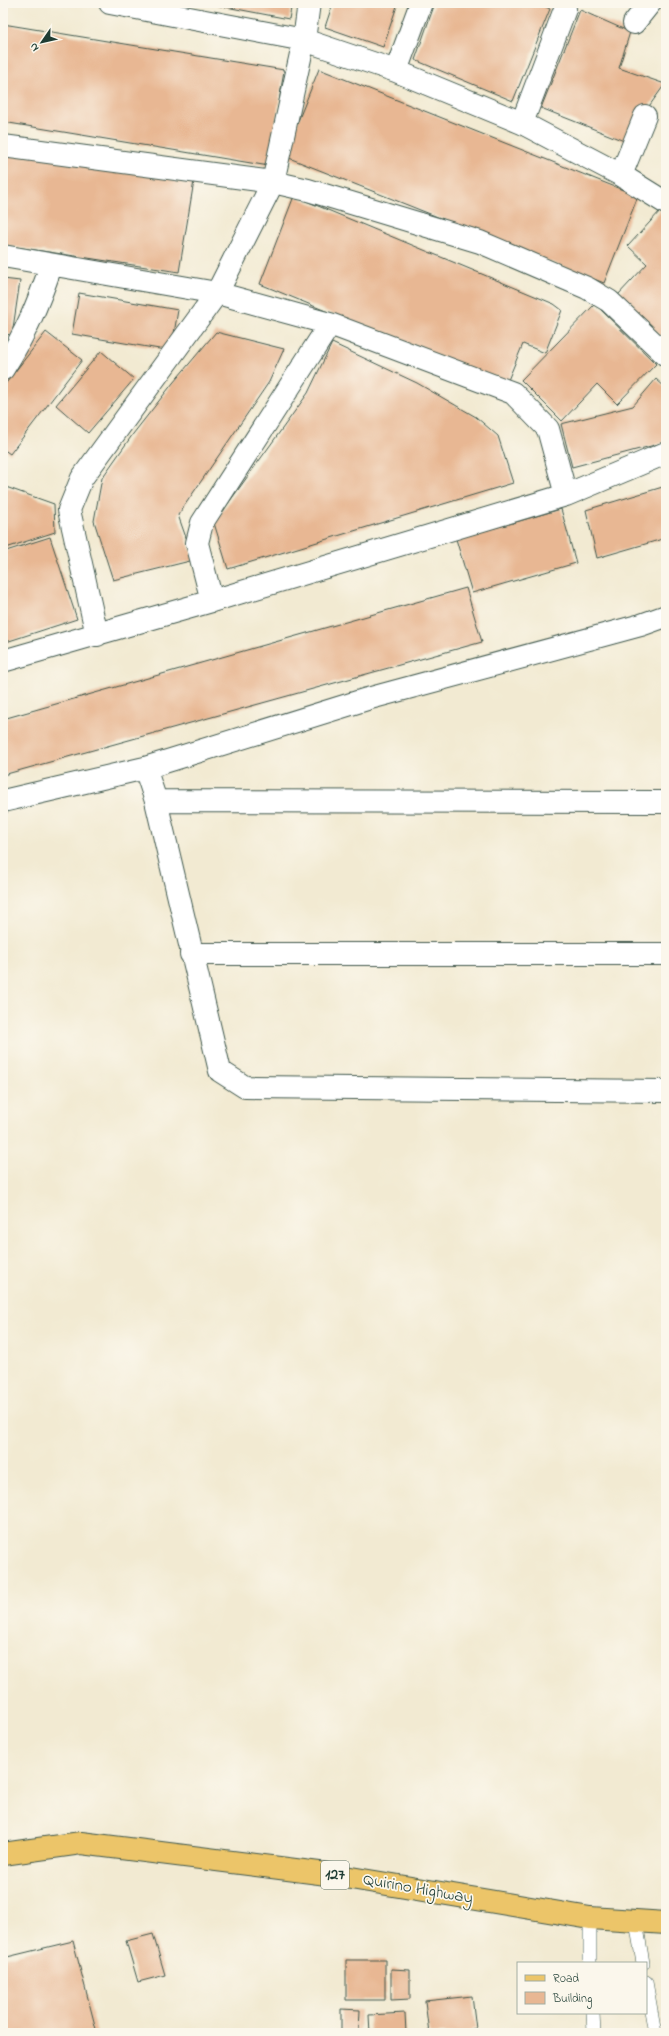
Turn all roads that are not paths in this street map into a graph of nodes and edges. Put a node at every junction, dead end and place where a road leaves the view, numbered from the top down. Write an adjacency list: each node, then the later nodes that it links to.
1 (110, 3): 7 (street)
2 (309, 3): 7 (street)
3 (421, 3): 8 (street)
4 (650, 3): 6 (street)
5 (565, 9): 10 (street)
6 (634, 23)
7 (304, 40): 8 (street); 13 (street)
8 (396, 71): 10 (street)
9 (645, 116): 12 (street)
10 (522, 123): 12 (street)
11 (3, 146): 13 (street)
12 (621, 175): 14 (street)
13 (273, 182): 17 (street); 19 (street)
14 (666, 203)
15 (3, 256): 16 (street)
16 (51, 266): 17 (street); 20 (street)
17 (217, 293): 18 (street); 27 (street)
18 (330, 324): 22 (street); 23 (street)
19 (666, 355)
20 (3, 369)
21 (666, 453): 22 (street)
22 (566, 495): 23 (street)
23 (212, 602): 27 (street)
24 (666, 616): 25 (street)
25 (641, 625): 26 (street); 29 (street)
26 (666, 634)
27 (97, 635): 28 (street)
28 (3, 661)
29 (145, 768): 30 (street); 31 (street)
30 (156, 800): 32 (street); 33 (street)
31 (3, 801)
32 (666, 802)
33 (191, 954): 34 (street); 35 (street)
34 (666, 954)
35 (666, 1091)
36 (3, 1854): 37 (main road, Quirino Highway / 127)
37 (590, 1918): 38 (main road, Quirino Highway / 127); 40 (lane)
38 (636, 1922): 39 (main road, Quirino Highway / 127); 41 (lane)
39 (666, 1923)
40 (590, 1962)
41 (643, 1962)
42 (647, 1988): 45 (lane)
43 (593, 2014): 44 (lane)
44 (594, 2033)
45 (655, 2033)

